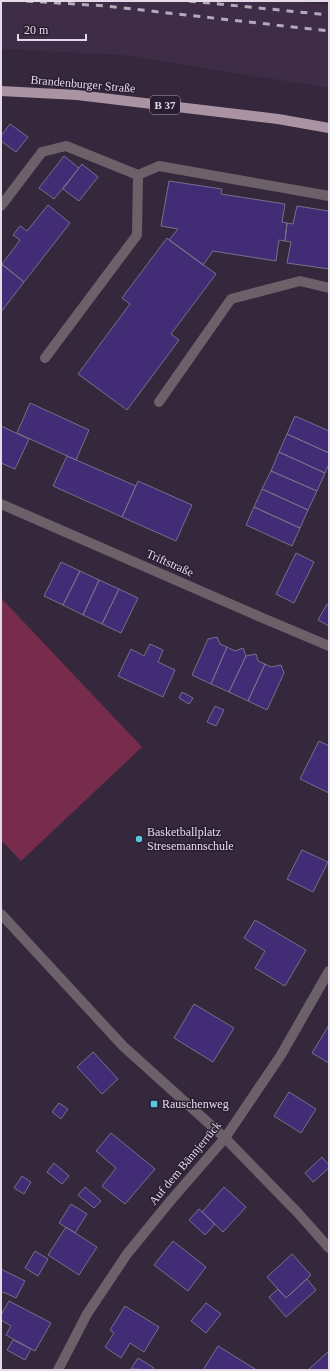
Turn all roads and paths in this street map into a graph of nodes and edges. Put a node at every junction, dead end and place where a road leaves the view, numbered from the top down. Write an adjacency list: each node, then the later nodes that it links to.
1 (1, 92): 2 (main road, Brandenburger Straße / B 37)
2 (329, 128)
3 (138, 175): 4 (street); 5 (street); 7 (street)
4 (329, 196)
5 (1, 206)
6 (329, 288): 8 (street)
7 (45, 358)
8 (159, 402)
9 (1, 504): 10 (street, Triftstraße)
10 (329, 646)
11 (1, 914): 13 (street)
12 (329, 971): 13 (street, Auf dem Bännjerrück)
13 (225, 1138): 14 (street); 15 (street, Auf dem Bännjerrück)
14 (329, 1248)
15 (58, 1370)

